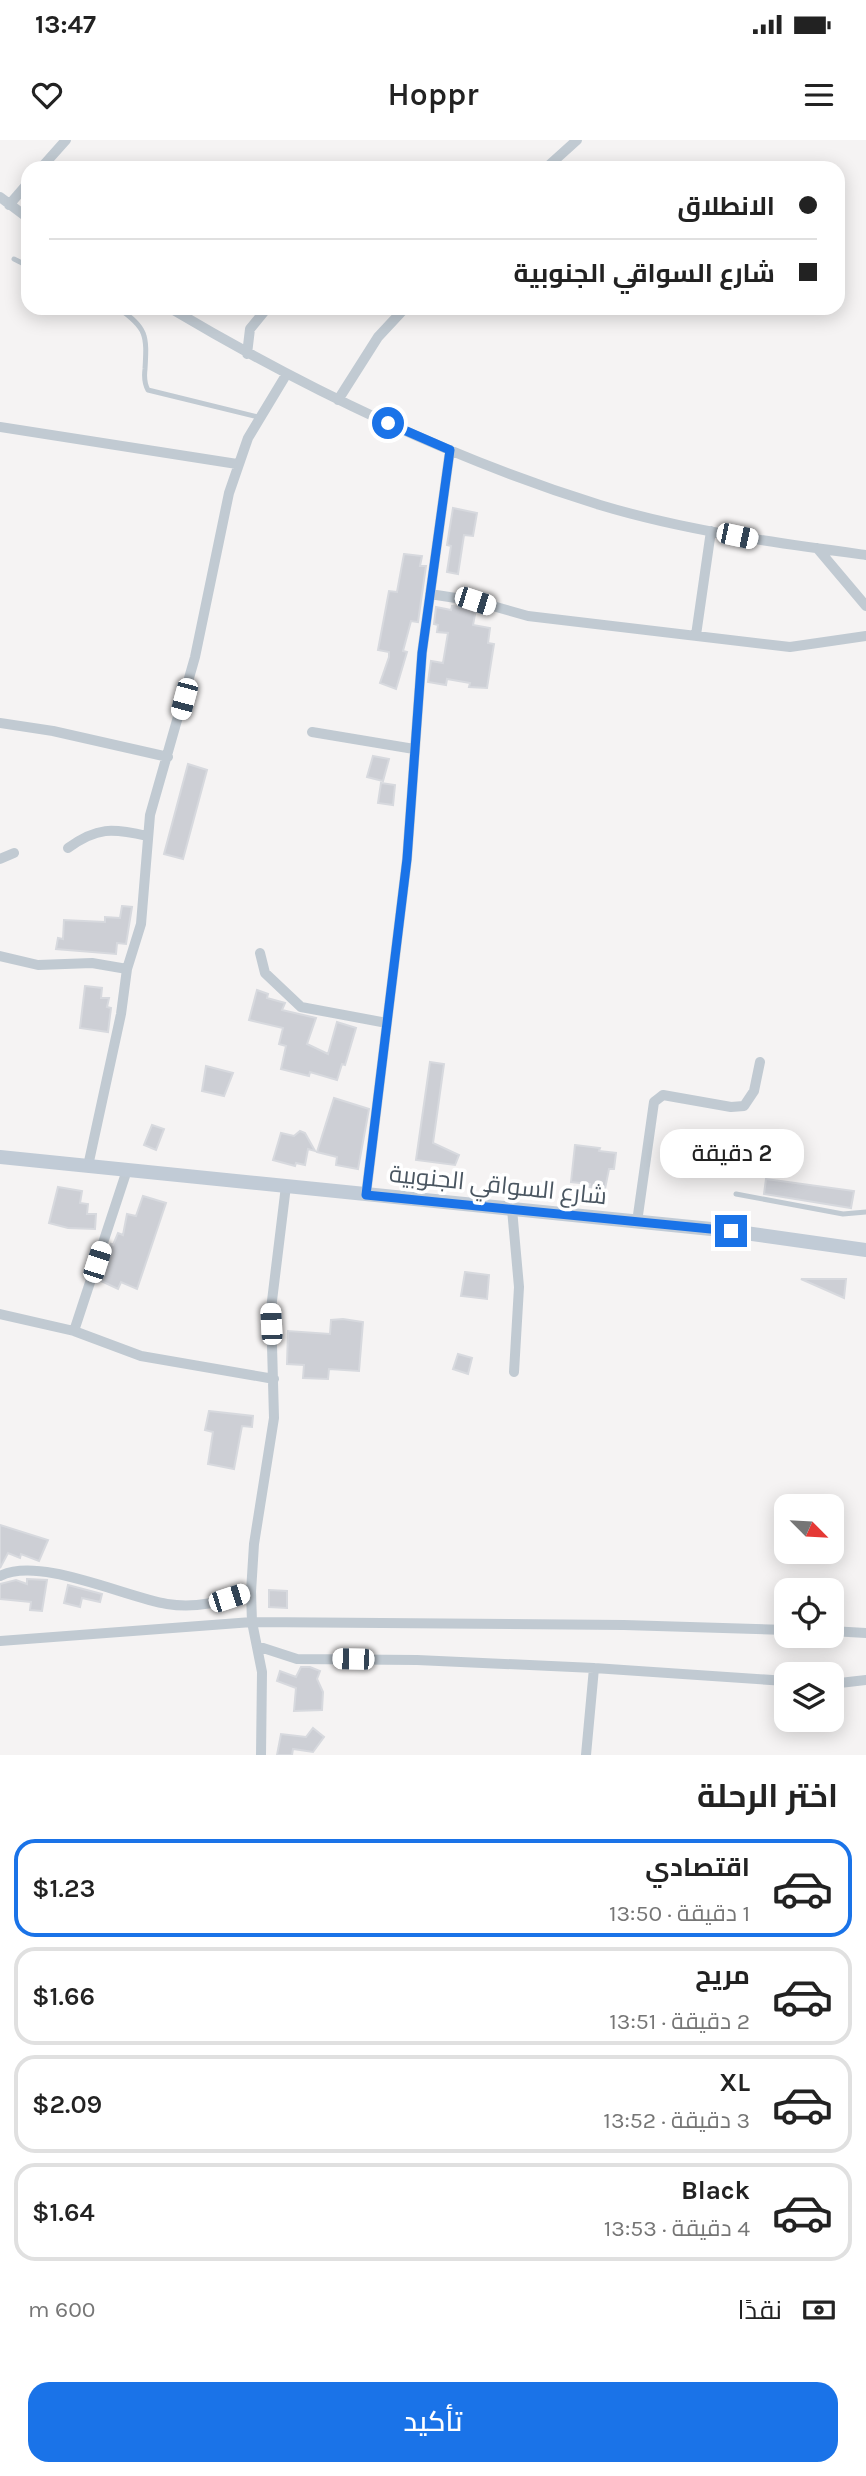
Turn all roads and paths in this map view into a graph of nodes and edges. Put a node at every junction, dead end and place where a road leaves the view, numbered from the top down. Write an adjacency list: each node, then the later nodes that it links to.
1 (65, 140): 3 (street)
2 (577, 140): 4 (street)
3 (47, 161)
4 (554, 161)
5 (21, 188): 6 (street)
6 (4, 201): 7 (street)
7 (21, 213)
8 (14, 259): 9 (lane)
9 (21, 262)
10 (128, 315): 17 (lane)
11 (182, 315): 14 (street)
12 (261, 315): 14 (street)
13 (398, 315): 16 (street)
14 (247, 354): 15 (street)
15 (286, 375): 16 (street); 17 (street)
16 (338, 400): 19 (street)
17 (258, 417): 20 (street)
18 (0, 427): 20 (street)
19 (450, 450): 21 (street); 24 (street)
20 (237, 464): 31 (street)
21 (711, 531): 22 (street); 26 (street)
22 (817, 548): 23 (street); 25 (street)
23 (866, 555)
24 (430, 594): 26 (street); 30 (street)
25 (866, 606)
26 (696, 635): 27 (street)
27 (866, 636)
28 (0, 723): 31 (street)
29 (312, 732): 30 (street)
30 (414, 749): 39 (street)
31 (168, 757): 32 (street)
32 (147, 836): 33 (street); 38 (street)
33 (68, 848)
34 (14, 853): 35 (street)
35 (0, 859)
36 (260, 953): 39 (street)
37 (0, 956): 38 (street)
38 (127, 969): 42 (street)
39 (387, 1023): 46 (street)
40 (760, 1062): 49 (street)
41 (0, 1157): 42 (street, شارع السواقي الجنوبية)
42 (88, 1166): 43 (street, شارع السواقي الجنوبية)
43 (127, 1170): 44 (street, شارع السواقي الجنوبية); 52 (street)
44 (286, 1186): 46 (street, شارع السواقي الجنوبية); 54 (street)
45 (736, 1194): 48 (lane)
46 (366, 1195): 47 (street, شارع السواقي الجنوبية)
47 (512, 1209): 49 (street, شارع السواقي الجنوبية); 53 (street)
48 (866, 1212)
49 (638, 1222): 50 (street, شارع السواقي الجنوبية)
50 (866, 1250)
51 (0, 1314): 52 (street)
52 (74, 1331): 54 (street)
53 (514, 1372)
54 (274, 1379): 56 (street)
55 (0, 1576): 56 (street)
56 (251, 1591): 57 (street)
57 (252, 1622): 58 (street); 61 (street); 62 (street)
58 (774, 1630)
59 (844, 1632): 60 (street)
60 (866, 1633)
61 (0, 1641)
62 (257, 1646): 63 (street); 67 (street)
63 (594, 1668): 64 (street); 68 (street)
64 (774, 1680)
65 (866, 1680): 66 (street)
66 (844, 1683)
67 (261, 1755)
68 (586, 1755)

